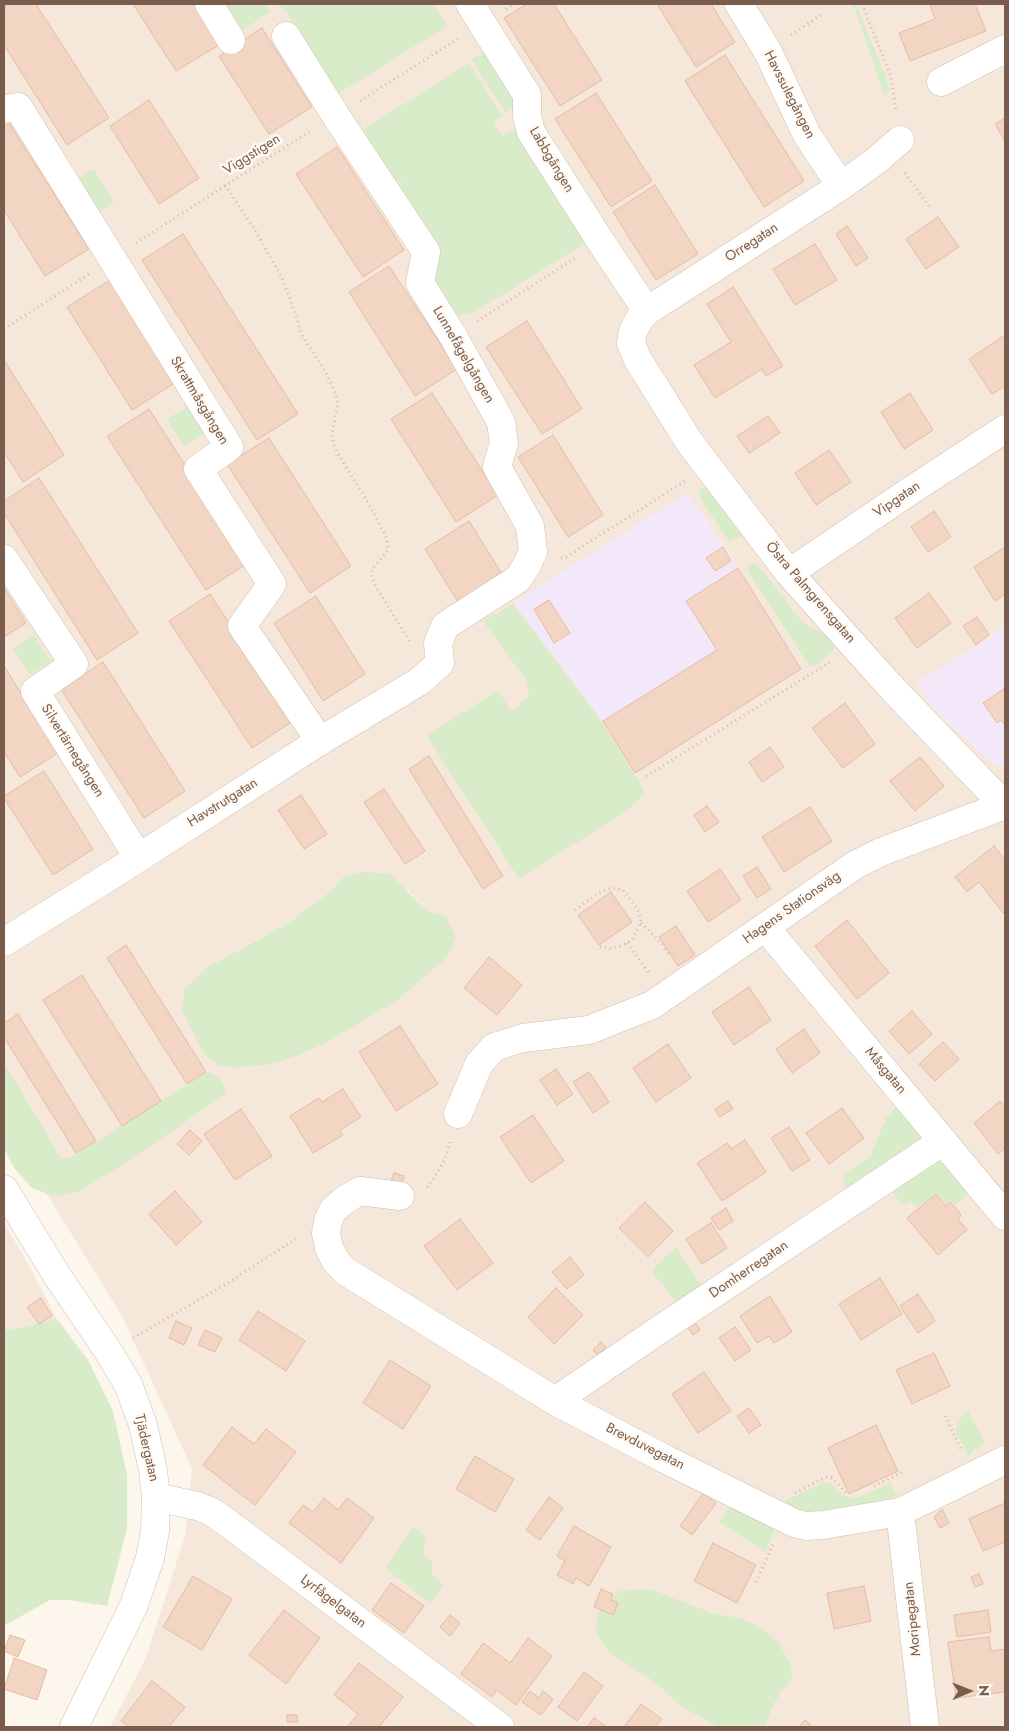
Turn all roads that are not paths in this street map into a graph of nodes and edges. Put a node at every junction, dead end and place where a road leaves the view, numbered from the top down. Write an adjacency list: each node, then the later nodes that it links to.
1 (208, 4): 5 (street)
2 (738, 4): 10 (street, Havssulegången)
3 (476, 14): 11 (street, Labbgången)
4 (286, 36): 16 (street, Lunnefågelgången)
5 (231, 40)
6 (1005, 49): 7 (street)
7 (941, 82)
8 (4, 108): 17 (street, Skrattmåsgången)
9 (900, 140): 10 (street, Orregatan)
10 (841, 186): 11 (street, Orregatan)
11 (647, 311): 12 (street, Orregatan)
12 (638, 360): 15 (street, Östra Palmgrensgatan)
13 (1005, 429): 15 (street, Vipgatan)
14 (4, 559): 19 (street, Silvertärnegången)
15 (789, 573): 18 (street, Östra Palmgrensgatan)
16 (440, 663): 17 (street, Havstrutgatan)
17 (320, 741): 19 (street, Havstrutgatan)
18 (1005, 805): 20 (street, Hagens Stationsväg)
19 (138, 857): 21 (street, Havstrutgatan)
20 (765, 927): 22 (street, Hagens Stationsväg); 23 (street, Måsgatan)
21 (4, 942)
22 (458, 1114)
23 (944, 1140): 26 (street, Måsgatan); 27 (street, Domherregatan)
24 (4, 1189): 29 (street, Tjädergatan)
25 (400, 1196): 27 (street, Brevduvegatan)
26 (1005, 1216)
27 (555, 1401): 30 (street, Brevduvegatan)
28 (1005, 1460): 30 (street, Brevduvegatan)
29 (156, 1497): 31 (street, Tjädergatan); 32 (street, Lyrfågelgatan)
30 (900, 1512): 33 (street, Moripegatan)
31 (74, 1727)
32 (500, 1727)
33 (925, 1727)

